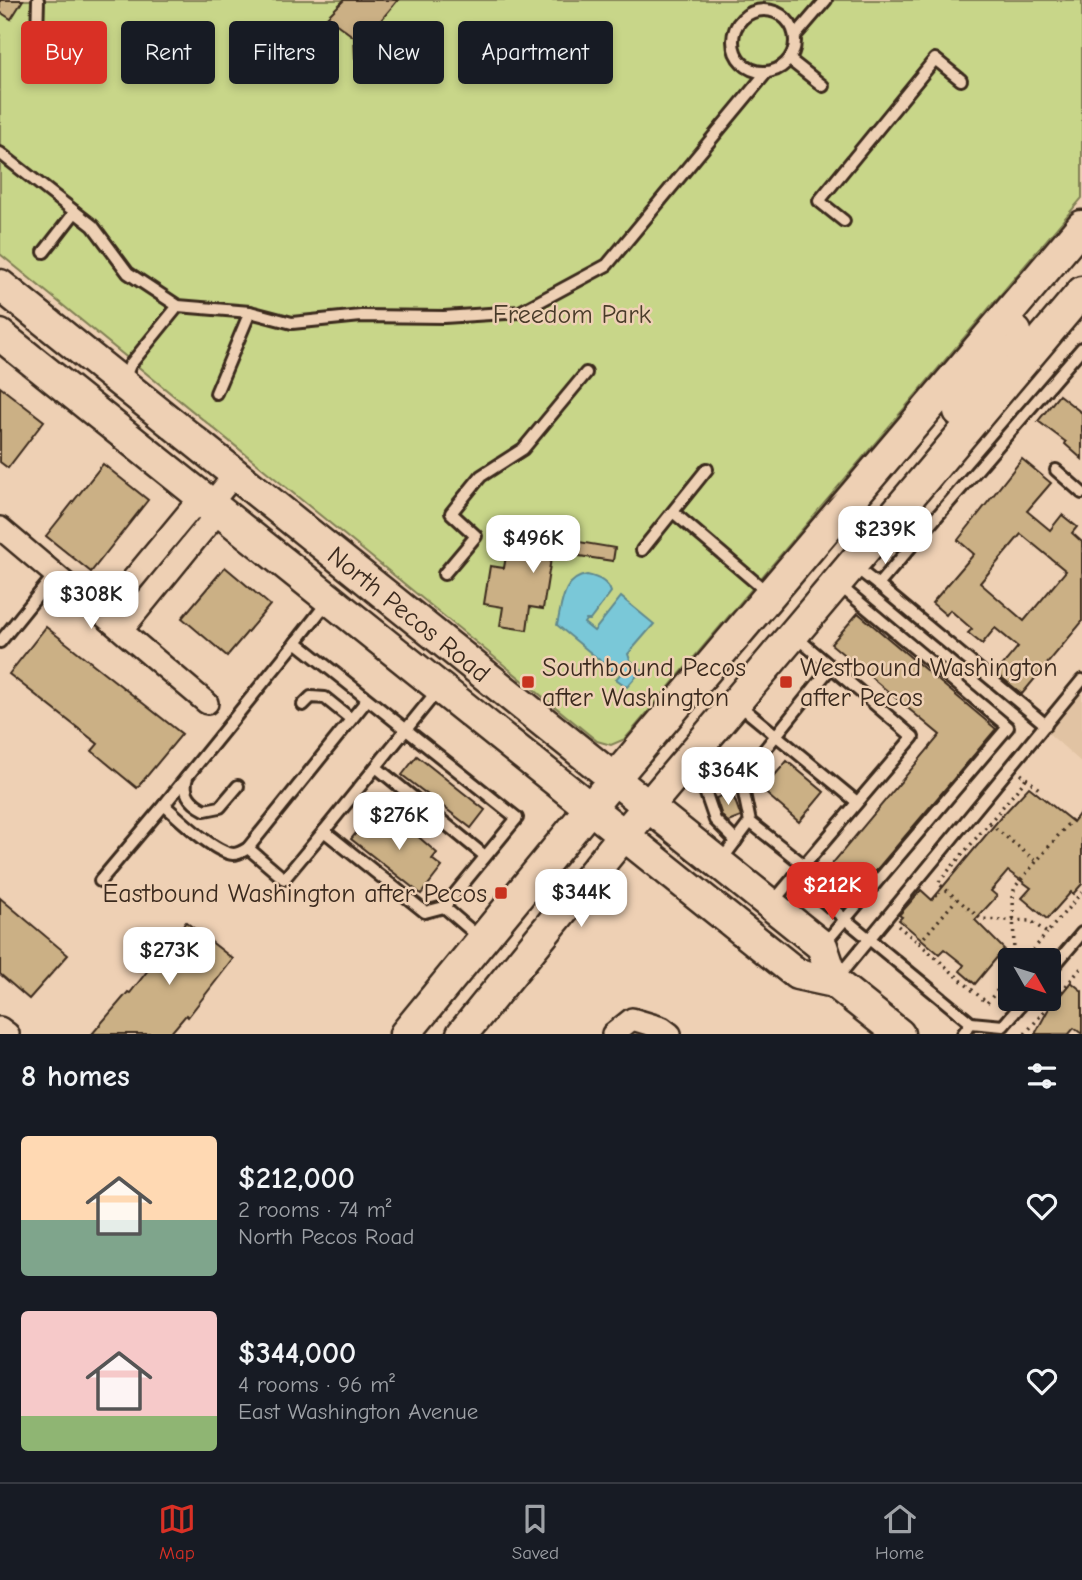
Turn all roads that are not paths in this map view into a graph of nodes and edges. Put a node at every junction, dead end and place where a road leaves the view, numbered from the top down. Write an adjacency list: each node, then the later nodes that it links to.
1 (38, 0): 3 (lane)
2 (826, 0): 4 (lane)
3 (37, 21)
4 (795, 36): 5 (lane); 6 (lane)
5 (789, 60): 6 (lane); 8 (lane)
6 (766, 73): 19 (lane)
7 (961, 80): 11 (lane)
8 (822, 86)
9 (0, 153): 10 (lane)
10 (75, 212): 13 (lane); 17 (lane)
11 (844, 221)
12 (1082, 226): 14 (main road)
13 (44, 252)
14 (1045, 269): 29 (main road); 38 (main road)
15 (0, 285): 23 (main road, North Pecos Road)
16 (1082, 292): 29 (main road)
17 (178, 306): 19 (lane); 23 (lane)
18 (0, 312): 23 (main road)
19 (250, 312): 24 (lane)
20 (0, 335): 30 (main road, North Pecos Road)
21 (1082, 348): 37 (lane)
22 (586, 373): 35 (lane)
23 (122, 383): 27 (main road, North Pecos Road)
24 (216, 393)
25 (707, 470): 31 (lane)
26 (1056, 470): 28 (lane)
27 (235, 474): 30 (street); 60 (main road, North Pecos Road)
28 (1082, 493)
29 (906, 501): 36 (main road)
30 (210, 505): 39 (main road, North Pecos Road); 40 (street); 41 (street)
31 (673, 512): 33 (lane); 38 (lane)
32 (0, 528): 34 (street)
33 (642, 550)
34 (55, 574): 40 (street); 43 (lane)
35 (444, 574)
36 (845, 574): 37 (lane); 42 (main road); 74 (lane)
37 (878, 586): 53 (lane)
38 (771, 594): 60 (main road)
39 (330, 599): 44 (lane); 47 (main road, North Pecos Road)
40 (104, 614): 41 (street)
41 (122, 630): 50 (street)
42 (793, 635): 45 (lane); 49 (main road)
43 (0, 642)
44 (296, 642): 48 (lane); 57 (lane)
45 (831, 667): 55 (lane); 61 (lane)
46 (1082, 680): 53 (lane)
47 (440, 688): 54 (lane); 63 (main road, North Pecos Road)
48 (367, 700): 52 (lane); 54 (lane)
49 (736, 702): 55 (lane); 60 (main road)
50 (207, 704)
51 (303, 705): 52 (lane)
52 (351, 719): 66 (lane)
53 (1046, 725): 76 (lane)
54 (406, 730): 56 (lane); 68 (lane)
55 (776, 735): 58 (lane); 61 (lane)
56 (376, 767): 65 (lane); 68 (lane)
57 (187, 777): 59 (lane); 62 (lane)
58 (741, 779): 64 (lane); 67 (lane)
59 (238, 786)
60 (632, 793): 63 (main road); 63 (main road); 67 (main road, North Pecos Road)
61 (857, 802): 69 (lane)
62 (163, 805): 66 (lane); 71 (lane)
63 (608, 822): 77 (main road); 80 (main road, North Pecos Road); 86 (main road)
64 (750, 822): 67 (lane); 69 (lane)
65 (324, 831): 66 (lane); 73 (lane)
66 (248, 848)
67 (727, 852): 72 (main road, North Pecos Road)
68 (485, 856): 73 (lane)
69 (804, 865): 70 (lane)
70 (794, 877): 72 (lane); 74 (lane)
71 (100, 881)
72 (771, 905): 78 (main road, North Pecos Road)
73 (444, 907): 77 (lane)
74 (845, 919): 76 (lane); 78 (lane)
75 (1082, 933): 79 (lane)
76 (870, 938): 80 (lane); 82 (lane)
77 (482, 940): 85 (main road)
78 (822, 946): 80 (main road)
79 (1061, 958)
80 (834, 982): 89 (main road, North Pecos Road)
81 (1015, 1012): 82 (lane)
82 (971, 1023): 90 (lane)
83 (0, 1028): 84 (street)
84 (8, 1034)
85 (405, 1034)
86 (462, 1034)
87 (612, 1034): 88 (street)
88 (670, 1034)
89 (899, 1034)
90 (963, 1034)

